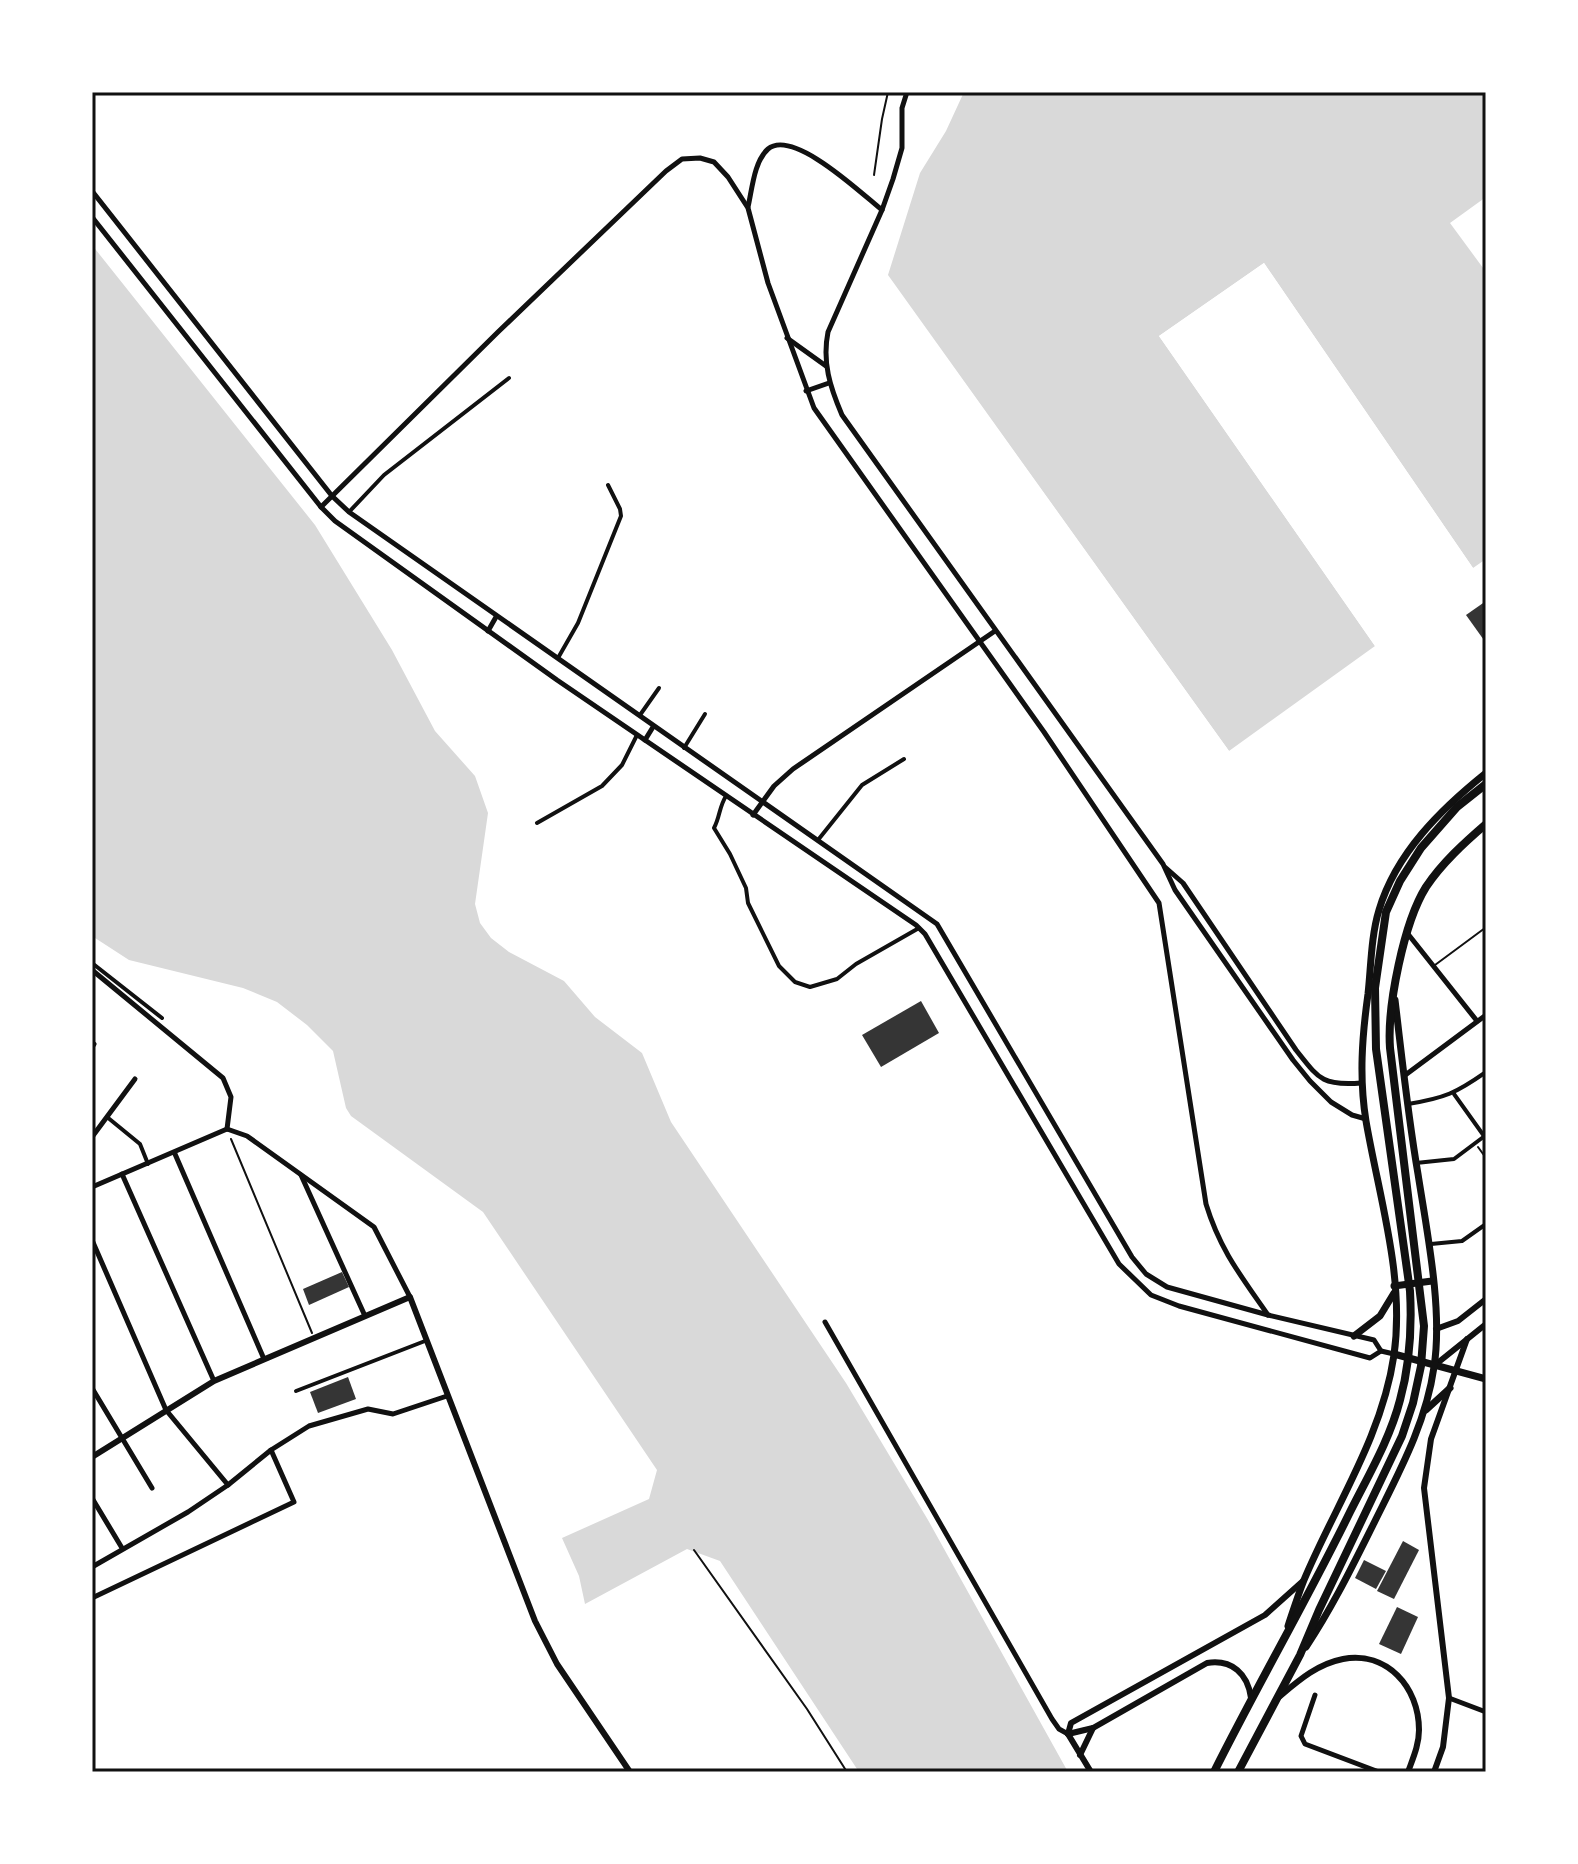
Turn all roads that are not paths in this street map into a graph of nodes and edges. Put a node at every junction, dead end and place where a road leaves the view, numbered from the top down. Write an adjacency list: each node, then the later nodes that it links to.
1 (888, 92): 3 (lane)
2 (907, 92): 6 (street)
3 (874, 175)
4 (92, 191): 14 (street)
5 (748, 208): 6 (street); 8 (street); 14 (street)
6 (882, 210): 9 (street)
7 (92, 217): 15 (street)
8 (787, 337): 9 (street); 12 (street)
9 (826, 366): 11 (street)
10 (509, 378): 16 (street)
11 (829, 383): 12 (street); 19 (street)
12 (806, 391): 20 (street)
13 (608, 485): 21 (street)
14 (332, 496): 15 (street); 16 (street)
15 (321, 507): 18 (street)
16 (349, 512): 17 (street)
17 (496, 617): 18 (street); 21 (street)
18 (488, 631): 26 (street)
19 (995, 631): 20 (street); 38 (street)
20 (980, 641): 33 (street); 75 (street)
21 (556, 660): 24 (street)
22 (659, 688): 24 (street)
23 (705, 714): 28 (street)
24 (639, 716): 25 (street)
25 (653, 727): 27 (street); 28 (street)
26 (637, 735): 27 (street); 35 (street)
27 (645, 740): 32 (street)
28 (684, 748): 33 (street)
29 (904, 759): 37 (street)
30 (1486, 773): 52 (main road)
31 (1486, 784): 107 (highway)
32 (726, 796): 34 (street); 39 (street)
33 (763, 802): 34 (street); 37 (street)
34 (753, 815): 39 (street)
35 (537, 823)
36 (1486, 824): 41 (highway)
37 (818, 840): 71 (street)
38 (1163, 864): 52 (street); 56 (street)
39 (919, 928): 74 (street)
40 (1485, 928): 43 (lane)
41 (1408, 934): 43 (street); 45 (highway)
42 (92, 963): 47 (street)
43 (1435, 965): 48 (street)
44 (92, 970): 57 (street)
45 (1394, 990): 50 (main road); 108 (highway)
46 (1486, 1015): 48 (street)
47 (162, 1018)
48 (1477, 1021): 50 (street)
49 (1485, 1074): 53 (street)
50 (1404, 1076): 54 (main road)
51 (135, 1079): 55 (street)
52 (1361, 1083): 56 (main road)
53 (1454, 1094): 54 (street); 58 (street)
54 (1407, 1104): 61 (main road)
55 (107, 1117): 59 (street); 62 (street)
56 (1366, 1119): 70 (main road)
57 (227, 1129): 60 (street); 64 (street)
58 (1485, 1136): 61 (street)
59 (92, 1137)
60 (175, 1154): 62 (street); 85 (street)
61 (1416, 1163): 68 (main road)
62 (148, 1164): 63 (street)
63 (122, 1174): 65 (street); 89 (street)
64 (301, 1174): 72 (street); 76 (street)
65 (92, 1187)
66 (1486, 1224): 68 (street)
67 (92, 1240): 94 (street)
68 (1429, 1244): 69 (main road)
69 (1432, 1281): 70 (main road); 79 (main road)
70 (1394, 1288): 80 (main road); 84 (main road)
71 (1183, 1291): 74 (street); 75 (street)
72 (410, 1297): 76 (street); 82 (street)
73 (1486, 1299): 79 (street)
74 (1179, 1306): 83 (street)
75 (1268, 1315): 80 (street)
76 (365, 1316): 85 (street)
77 (825, 1322): 117 (street)
78 (1486, 1324): 81 (street)
79 (1436, 1329): 86 (main road)
80 (1354, 1336): 83 (street)
81 (1467, 1339): 86 (street); 87 (street)
82 (425, 1341): 92 (street); 93 (street)
83 (1381, 1351): 84 (street)
84 (1394, 1354): 86 (main road); 105 (main road)
85 (264, 1359): 89 (street)
86 (1435, 1365): 87 (main road); 95 (main road)
87 (1455, 1369): 88 (main road); 90 (street)
88 (1486, 1379)
89 (214, 1381): 94 (street)
90 (1450, 1388): 95 (main road); 113 (street)
91 (93, 1389): 96 (street)
92 (296, 1391)
93 (447, 1396): 97 (street); 119 (street)
94 (166, 1410): 96 (street); 99 (street)
95 (1424, 1412): 108 (main road)
96 (121, 1438): 98 (street); 100 (street)
97 (271, 1450): 99 (street); 106 (street)
98 (92, 1457)
99 (228, 1485): 102 (street)
100 (152, 1488)
101 (92, 1498): 102 (street)
102 (122, 1548): 104 (street)
103 (694, 1550): 120 (lane)
104 (92, 1567)
105 (1303, 1581): 107 (main road); 109 (street)
106 (92, 1598)
107 (1282, 1643): 114 (highway)
108 (1300, 1655): 112 (highway)
109 (1139, 1684): 111 (street); 117 (street)
110 (1315, 1695): 124 (street)
111 (1147, 1697): 114 (street); 116 (street)
112 (1279, 1697): 123 (highway); 125 (street)
113 (1449, 1698): 115 (street); 126 (street)
114 (1249, 1703): 122 (highway)
115 (1486, 1712)
116 (1093, 1728): 117 (street); 118 (street)
117 (1068, 1734): 118 (street)
118 (1080, 1755): 121 (street)
119 (630, 1772)
120 (847, 1772)
121 (1091, 1772)
122 (1214, 1772)
123 (1238, 1772)
124 (1379, 1772)
125 (1408, 1772)
126 (1434, 1772)

